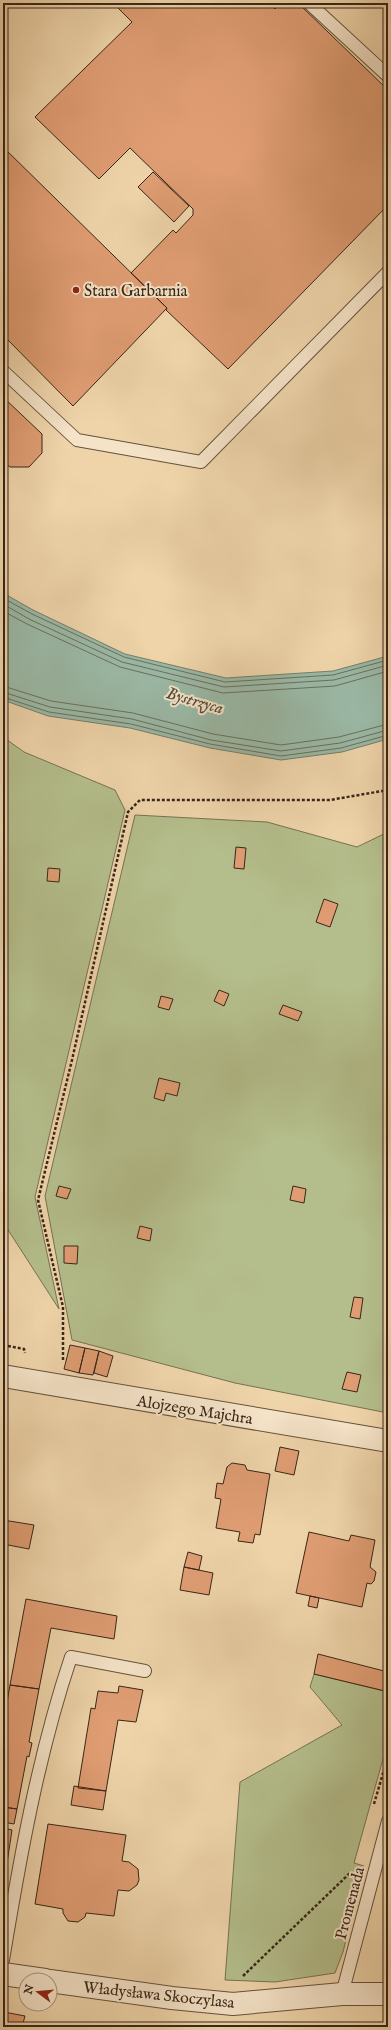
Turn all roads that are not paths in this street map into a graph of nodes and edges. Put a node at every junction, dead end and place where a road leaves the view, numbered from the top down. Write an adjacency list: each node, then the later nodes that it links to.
1 (309, 3): 2 (lane)
2 (388, 76)
3 (388, 272): 4 (lane)
4 (3, 371)
5 (3, 1376): 6 (street, Alojzego Majchra)
6 (388, 1441)
7 (145, 1671): 9 (lane)
8 (388, 1821): 13 (lane, Promenada)
9 (3, 1960)
10 (3, 1974): 11 (street)
11 (18, 1976)
12 (58, 1982): 13 (street, Władysława Skoczylasa)
13 (342, 1994): 14 (street, Władysława Skoczylasa)
14 (388, 1994)

